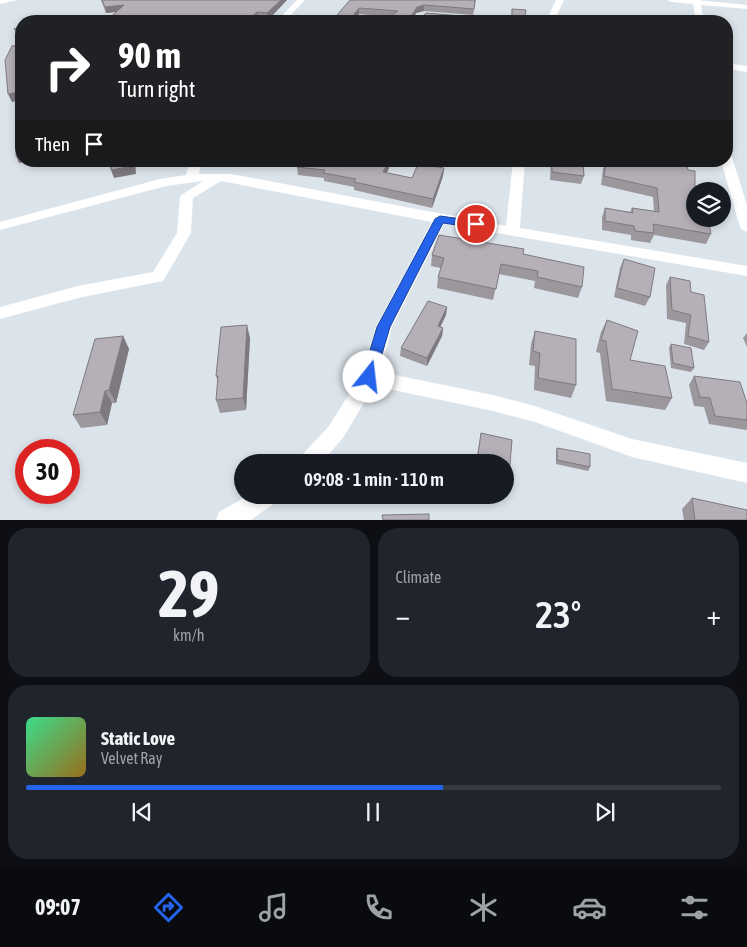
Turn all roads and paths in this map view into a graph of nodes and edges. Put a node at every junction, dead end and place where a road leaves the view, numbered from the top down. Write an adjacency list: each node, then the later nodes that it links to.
1 (14, 0): 5 (street)
2 (301, 0): 8 (street)
3 (560, 0): 9 (street)
4 (671, 0): 6 (street)
5 (0, 2)
6 (696, 2): 7 (street); 10 (street)
7 (747, 7)
8 (287, 15)
9 (553, 15)
10 (699, 15)
11 (733, 67): 12 (street)
12 (747, 69)
13 (194, 167): 16 (street)
14 (518, 167): 21 (street)
15 (729, 167): 20 (street)
16 (192, 177): 17 (street); 19 (street)
17 (220, 177): 18 (street); 23 (street)
18 (440, 219): 21 (street); 24 (street)
19 (0, 226)
20 (747, 226)
21 (513, 230): 22 (street)
22 (747, 271)
23 (0, 313)
24 (369, 377): 25 (street); 26 (street)
25 (316, 454)
26 (747, 473)
27 (259, 504): 28 (street)
28 (250, 514): 29 (street)
29 (227, 520)

